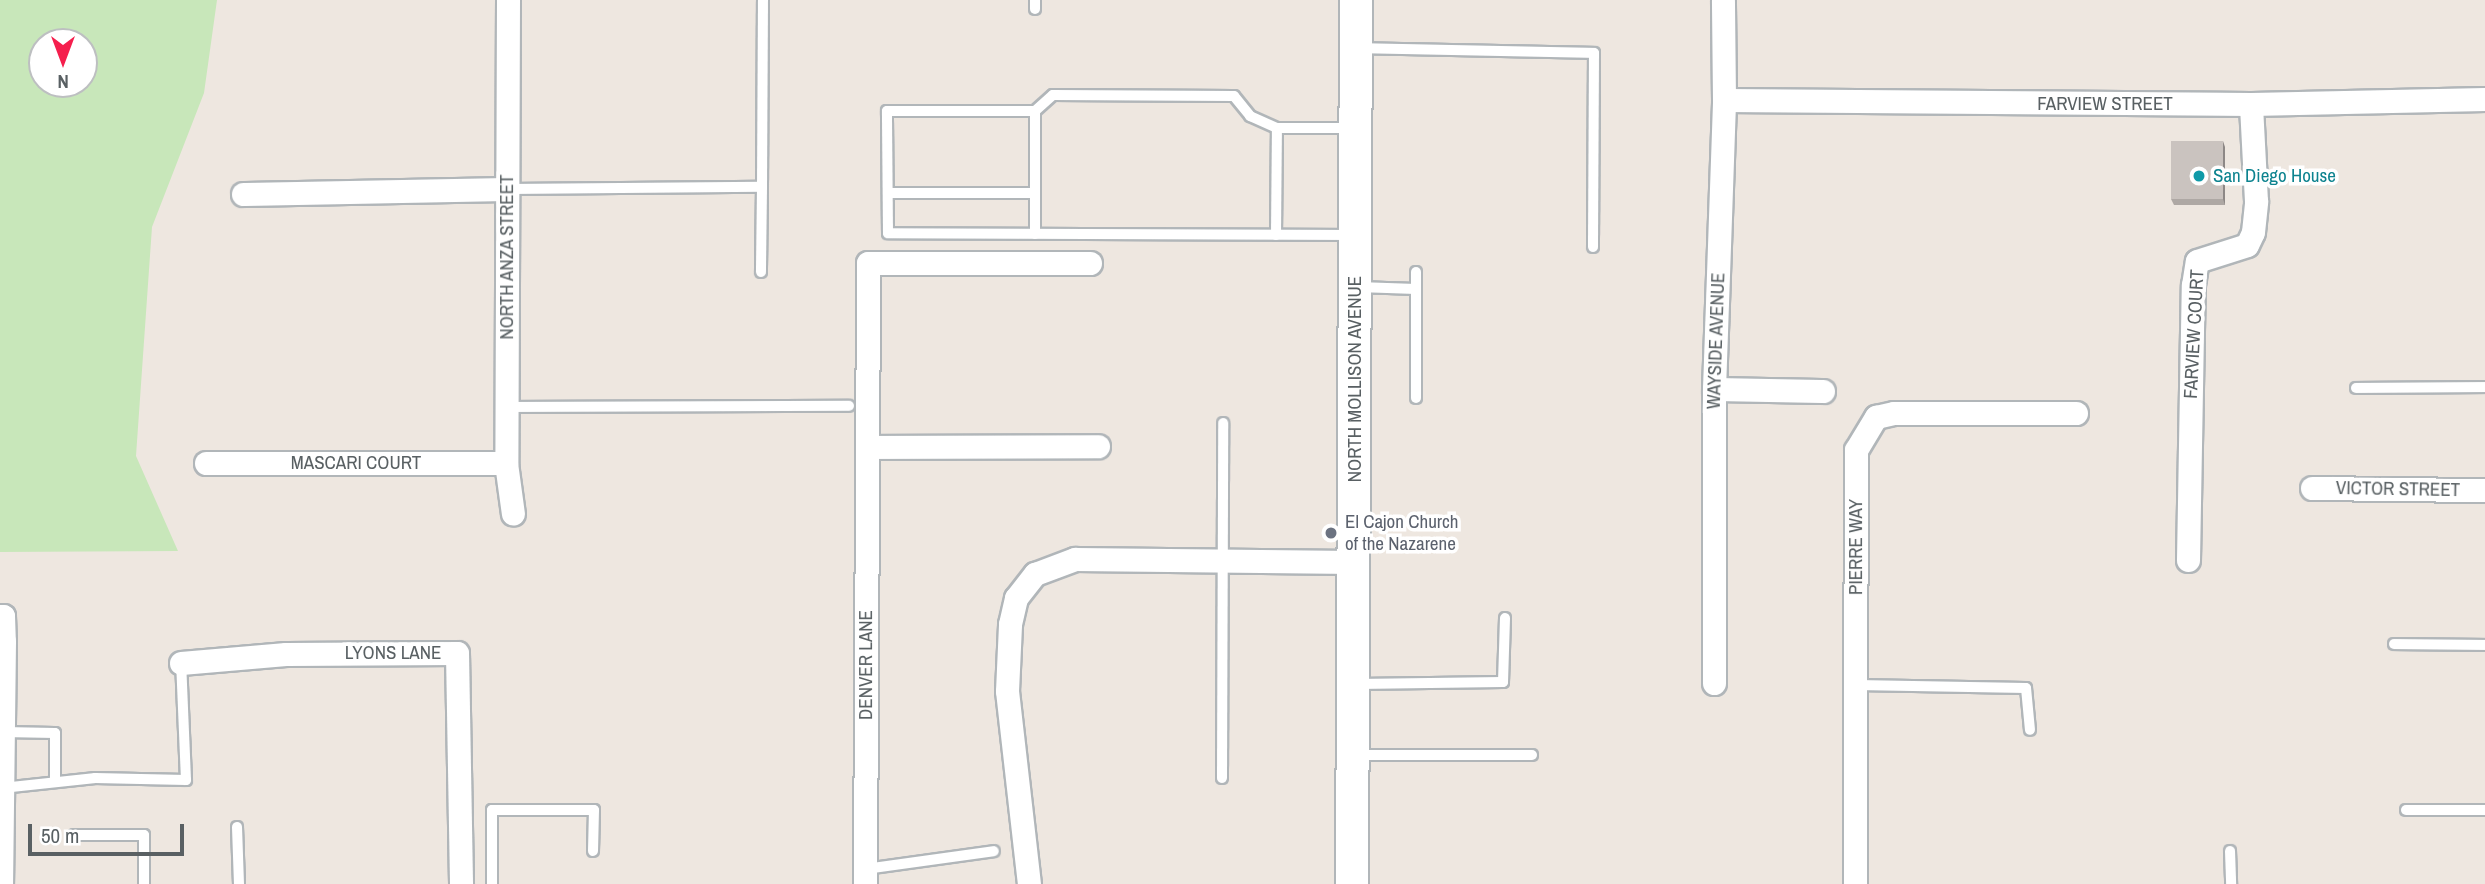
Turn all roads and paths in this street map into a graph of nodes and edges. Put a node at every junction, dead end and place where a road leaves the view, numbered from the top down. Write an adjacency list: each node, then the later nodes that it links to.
1 (508, 0): 13 (street, NORTH ANZA STREET)
2 (763, 0): 12 (lane)
3 (1356, 0): 5 (main road, NORTH MOLLISON AVENUE)
4 (1723, 0): 7 (street, WAYSIDE AVENUE)
5 (1355, 48): 11 (main road, NORTH MOLLISON AVENUE); 20 (lane)
6 (2485, 99): 8 (street, FARVIEW STREET)
7 (1724, 100): 8 (street, FARVIEW STREET); 28 (street, WAYSIDE AVENUE)
8 (2251, 104): 42 (street, FARVIEW COURT)
9 (1035, 111): 10 (lane); 14 (lane); 15 (lane)
10 (1277, 128): 11 (lane); 18 (lane)
11 (1355, 128): 19 (main road, NORTH MOLLISON AVENUE)
12 (762, 187): 13 (lane); 22 (lane)
13 (508, 189): 16 (street); 32 (street, NORTH ANZA STREET)
14 (888, 193): 15 (lane); 17 (lane)
15 (1035, 193): 17 (lane)
16 (243, 194)
17 (1035, 234): 18 (lane)
18 (1276, 235): 19 (lane)
19 (1355, 235): 24 (main road, NORTH MOLLISON AVENUE)
20 (1593, 247)
21 (1090, 263): 36 (street, DENVER LANE)
22 (761, 272)
23 (1416, 272): 25 (lane)
24 (1355, 287): 25 (lane); 44 (main road, NORTH MOLLISON AVENUE)
25 (1416, 289): 30 (lane)
26 (2485, 387): 27 (lane)
27 (2356, 388)
28 (1714, 389): 29 (street); 50 (street, WAYSIDE AVENUE)
29 (1823, 391)
30 (1416, 398)
31 (849, 406): 32 (lane)
32 (507, 407): 38 (street, NORTH ANZA STREET)
33 (2076, 413): 52 (street, PIERRE WAY)
34 (1223, 422): 43 (lane)
35 (1098, 446): 36 (street)
36 (868, 447): 67 (street, DENVER LANE)
37 (206, 463): 38 (street, MASCARI COURT)
38 (506, 463): 41 (street, NORTH ANZA STREET)
39 (2312, 488): 40 (street, VICTOR STREET)
40 (2485, 490)
41 (513, 514)
42 (2188, 560)
43 (1223, 561): 44 (street); 57 (lane); 73 (street)
44 (1354, 562): 51 (main road, NORTH MOLLISON AVENUE)
45 (0, 616): 54 (street)
46 (1505, 618): 51 (lane)
47 (2394, 644): 48 (lane)
48 (2485, 645)
49 (181, 663): 58 (lane); 71 (street, LYONS LANE)
50 (1714, 683)
51 (1354, 684): 55 (main road, NORTH MOLLISON AVENUE)
52 (1856, 685): 53 (lane); 75 (street, PIERRE WAY)
53 (2030, 730)
54 (3, 732): 58 (lane); 59 (street)
55 (1353, 755): 56 (lane); 74 (main road, NORTH MOLLISON AVENUE)
56 (1532, 755)
57 (1222, 778)
58 (55, 781): 59 (lane)
59 (2, 788): 68 (street)
60 (2406, 810): 61 (lane)
61 (2485, 810)
62 (237, 827): 70 (lane)
63 (74, 835): 69 (lane)
64 (994, 850): 67 (lane)
65 (593, 851): 72 (lane)
66 (2230, 851): 76 (lane)
67 (865, 877)
68 (1, 884)
69 (144, 884)
70 (239, 884)
71 (461, 884)
72 (492, 884)
73 (1029, 884)
74 (1352, 884)
75 (1855, 884)
76 (2231, 884)

